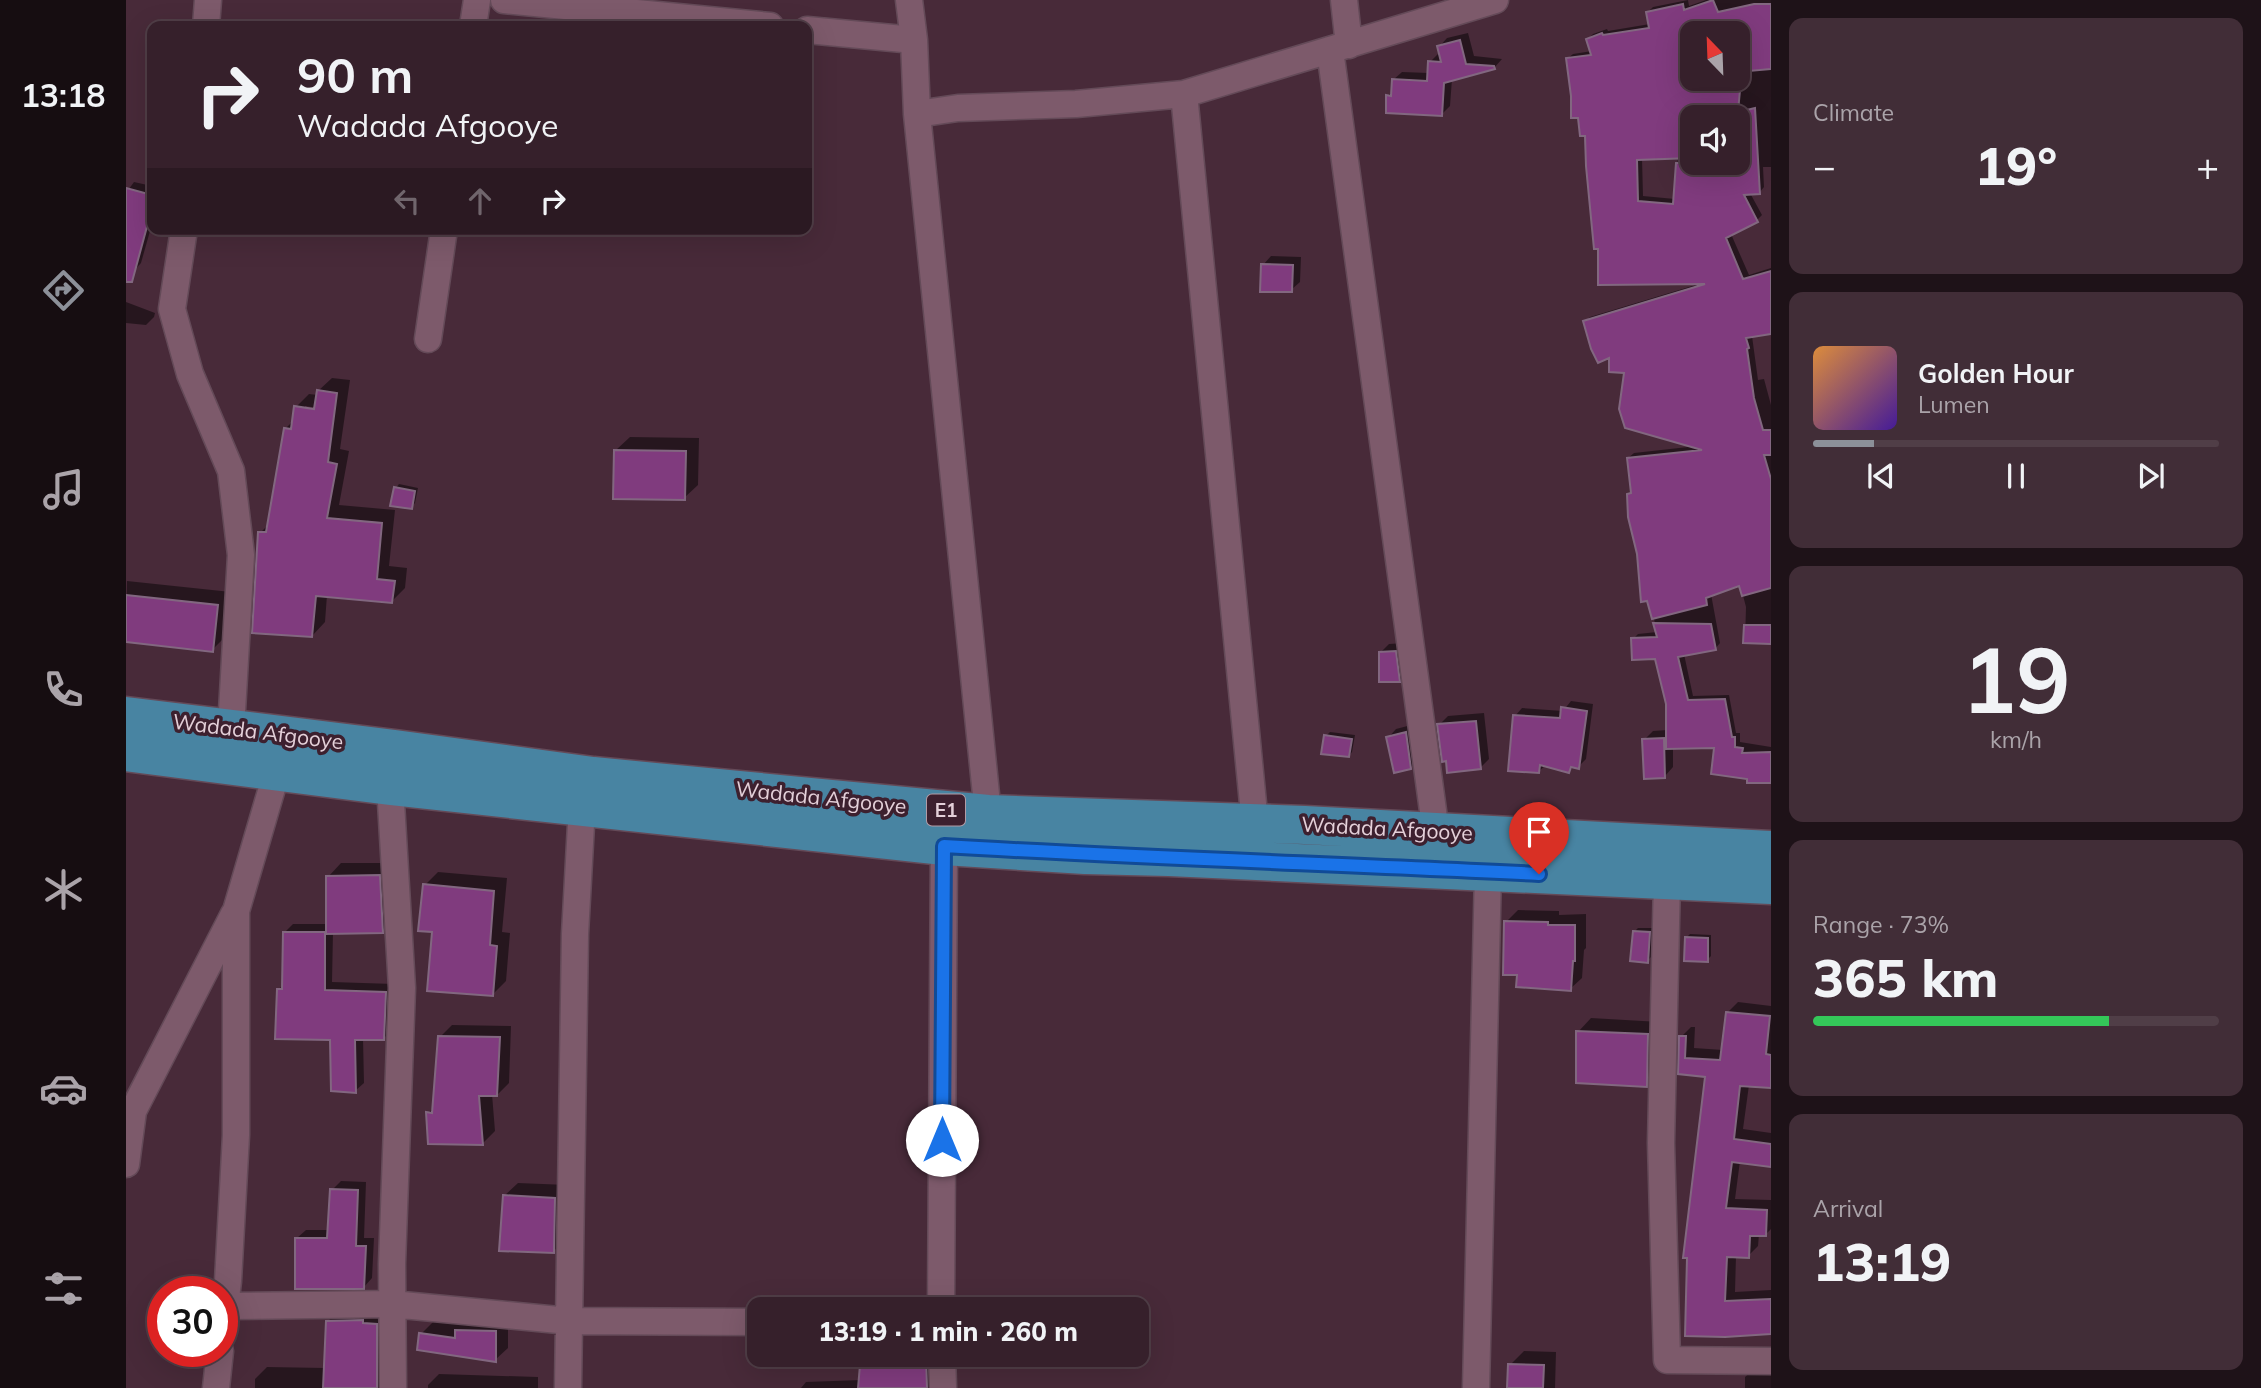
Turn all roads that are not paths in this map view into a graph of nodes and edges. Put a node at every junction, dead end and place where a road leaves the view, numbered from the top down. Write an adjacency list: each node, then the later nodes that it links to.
1 (208, 0): 7 (street)
2 (477, 0): 8 (street)
3 (504, 0): 9 (street)
4 (909, 0): 11 (street)
5 (1344, 0): 12 (street)
6 (1494, 0): 12 (street)
7 (206, 21)
8 (474, 21)
9 (719, 21)
10 (812, 30): 11 (street)
11 (914, 40): 14 (street)
12 (1339, 47): 13 (street); 26 (street)
13 (1184, 94): 14 (street); 25 (street)
14 (917, 114): 24 (street)
15 (183, 235): 19 (street)
16 (443, 235): 17 (street)
17 (428, 339)
18 (126, 716): 19 (highway, Wadada Afgooye / E1)
19 (231, 728): 24 (highway, Wadada Afgooye / E1)
20 (126, 752): 21 (highway, Wadada Afgooye / E1)
21 (277, 771): 22 (highway, Wadada Afgooye / E1); 32 (street)
22 (390, 786): 23 (highway, Wadada Afgooye / E1); 36 (street)
23 (582, 806): 27 (highway, Wadada Afgooye / E1); 38 (street)
24 (988, 814): 25 (highway, Wadada Afgooye / E1)
25 (1255, 824): 26 (highway, Wadada Afgooye / E1)
26 (1436, 833): 28 (highway, Wadada Afgooye / E1)
27 (944, 846): 29 (highway, Wadada Afgooye / E1); 35 (street)
28 (1771, 850)
29 (1488, 872): 30 (highway, Wadada Afgooye / E1); 47 (street)
30 (1667, 880): 31 (highway, Wadada Afgooye / E1); 40 (street)
31 (1771, 885)
32 (236, 911): 33 (street); 34 (street)
33 (126, 1164)
34 (227, 1276)
35 (941, 1297)
36 (393, 1304): 37 (street); 38 (street); 44 (street)
37 (238, 1306)
38 (569, 1321): 39 (street); 45 (street)
39 (747, 1322)
40 (1771, 1361)
41 (218, 1367): 43 (street)
42 (942, 1367): 46 (street)
43 (216, 1388)
44 (393, 1388)
45 (568, 1388)
46 (943, 1388)
47 (1476, 1388)

